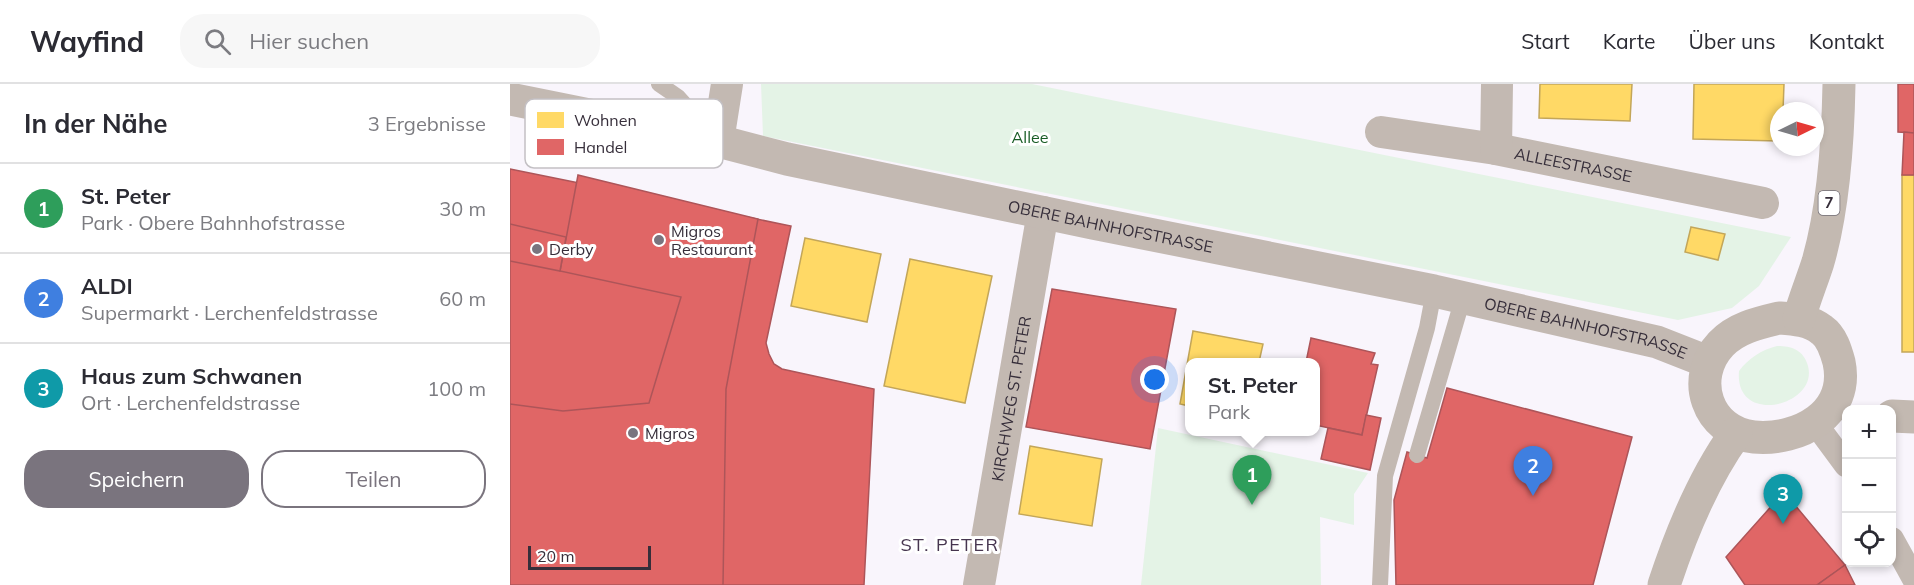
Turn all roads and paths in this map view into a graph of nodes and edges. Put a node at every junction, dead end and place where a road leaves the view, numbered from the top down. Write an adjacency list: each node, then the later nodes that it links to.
1 (659, 84): 6 (lane)
2 (727, 84): 8 (street)
3 (1497, 84): 11 (street)
4 (1839, 84): 15 (main road, 7)
5 (510, 99): 7 (street, OBERE BAHNHOFSTRASSE)
6 (680, 99)
7 (525, 102)
8 (723, 107)
9 (1382, 132): 11 (street, ALLEESTRASSE)
10 (723, 143): 13 (street, OBERE BAHNHOFSTRASSE)
11 (1496, 149): 12 (street, ALLEESTRASSE)
12 (1763, 203)
13 (1043, 212): 14 (street, OBERE BAHNHOFSTRASSE); 25 (street, KIRCHWEG ST. PETER)
14 (1448, 295): 16 (street, OBERE BAHNHOFSTRASSE); 21 (lane); 26 (lane)
15 (1799, 319): 16 (main road); 17 (main road)
16 (1708, 362): 20 (main road)
17 (1834, 412): 20 (main road); 22 (street)
18 (1896, 416): 19 (main road)
19 (1914, 417)
20 (1736, 433): 27 (main road)
21 (1417, 455)
22 (1845, 459)
23 (1896, 546): 24 (street)
24 (1914, 579)
25 (979, 585)
26 (1380, 585)
27 (1664, 585)

